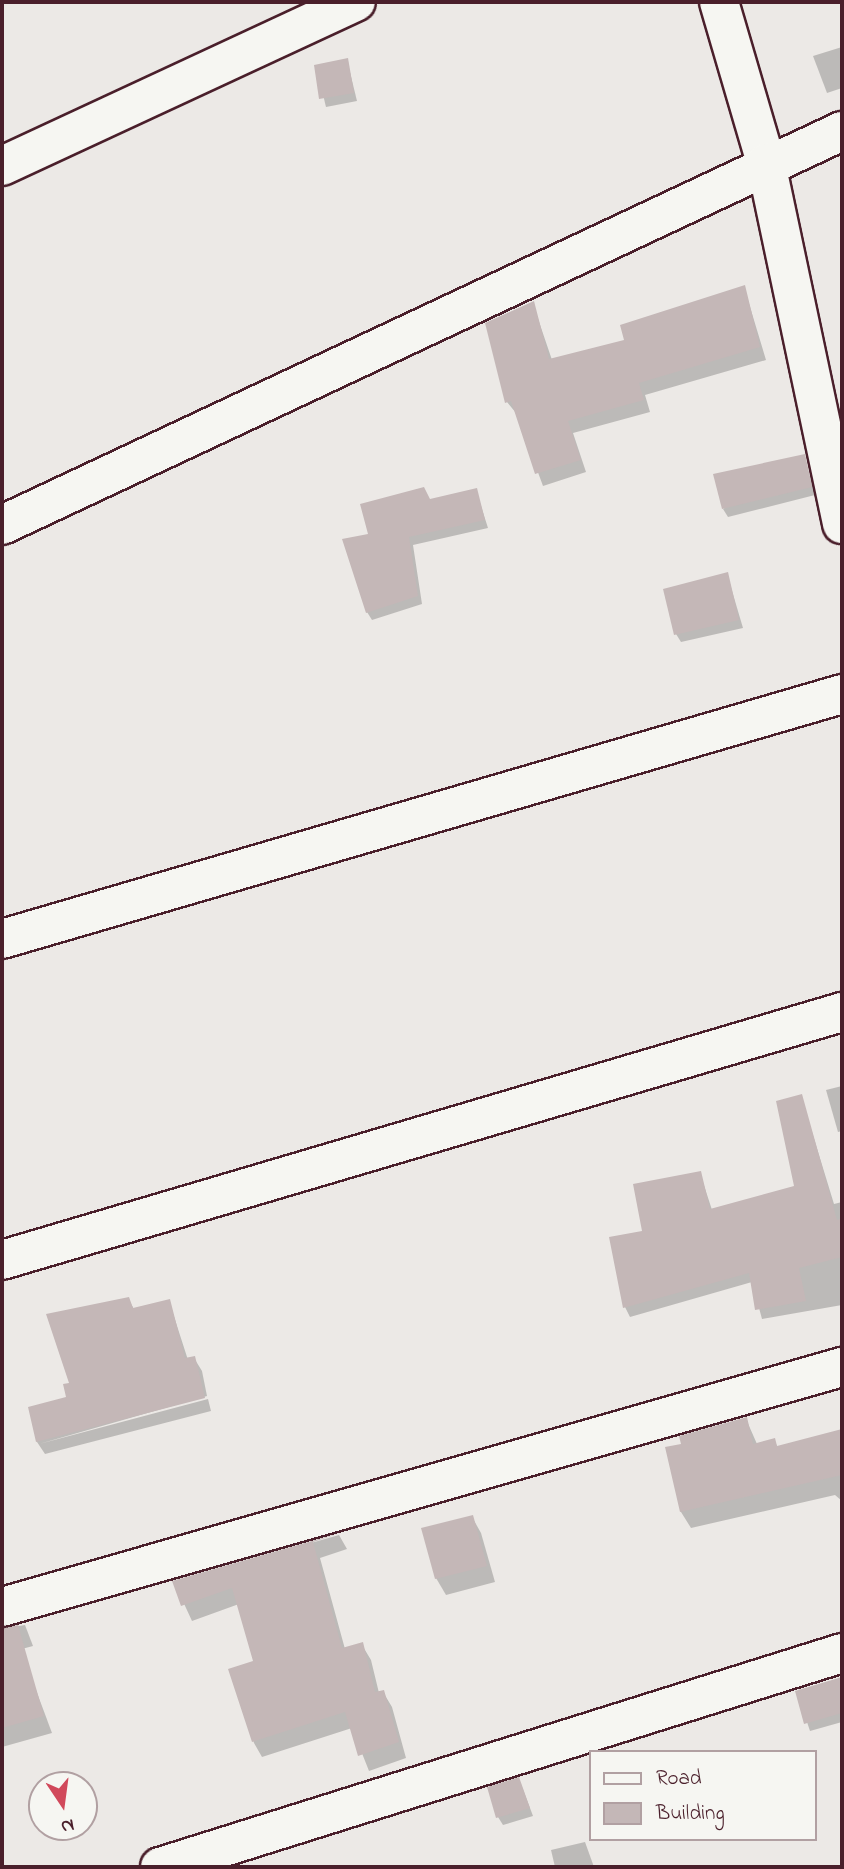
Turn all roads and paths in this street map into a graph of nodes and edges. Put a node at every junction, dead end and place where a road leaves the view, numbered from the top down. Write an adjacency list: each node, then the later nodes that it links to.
1 (356, 2): 5 (street)
2 (719, 2): 4 (street)
3 (842, 131): 4 (street)
4 (766, 163): 6 (street); 7 (street)
5 (2, 166)
6 (842, 524)
7 (2, 525)
8 (842, 694): 9 (street)
9 (2, 939)
10 (842, 1012): 11 (street)
11 (2, 1260)
12 (842, 1367): 13 (street)
13 (2, 1607)
14 (842, 1654): 15 (street)
15 (160, 1867)

